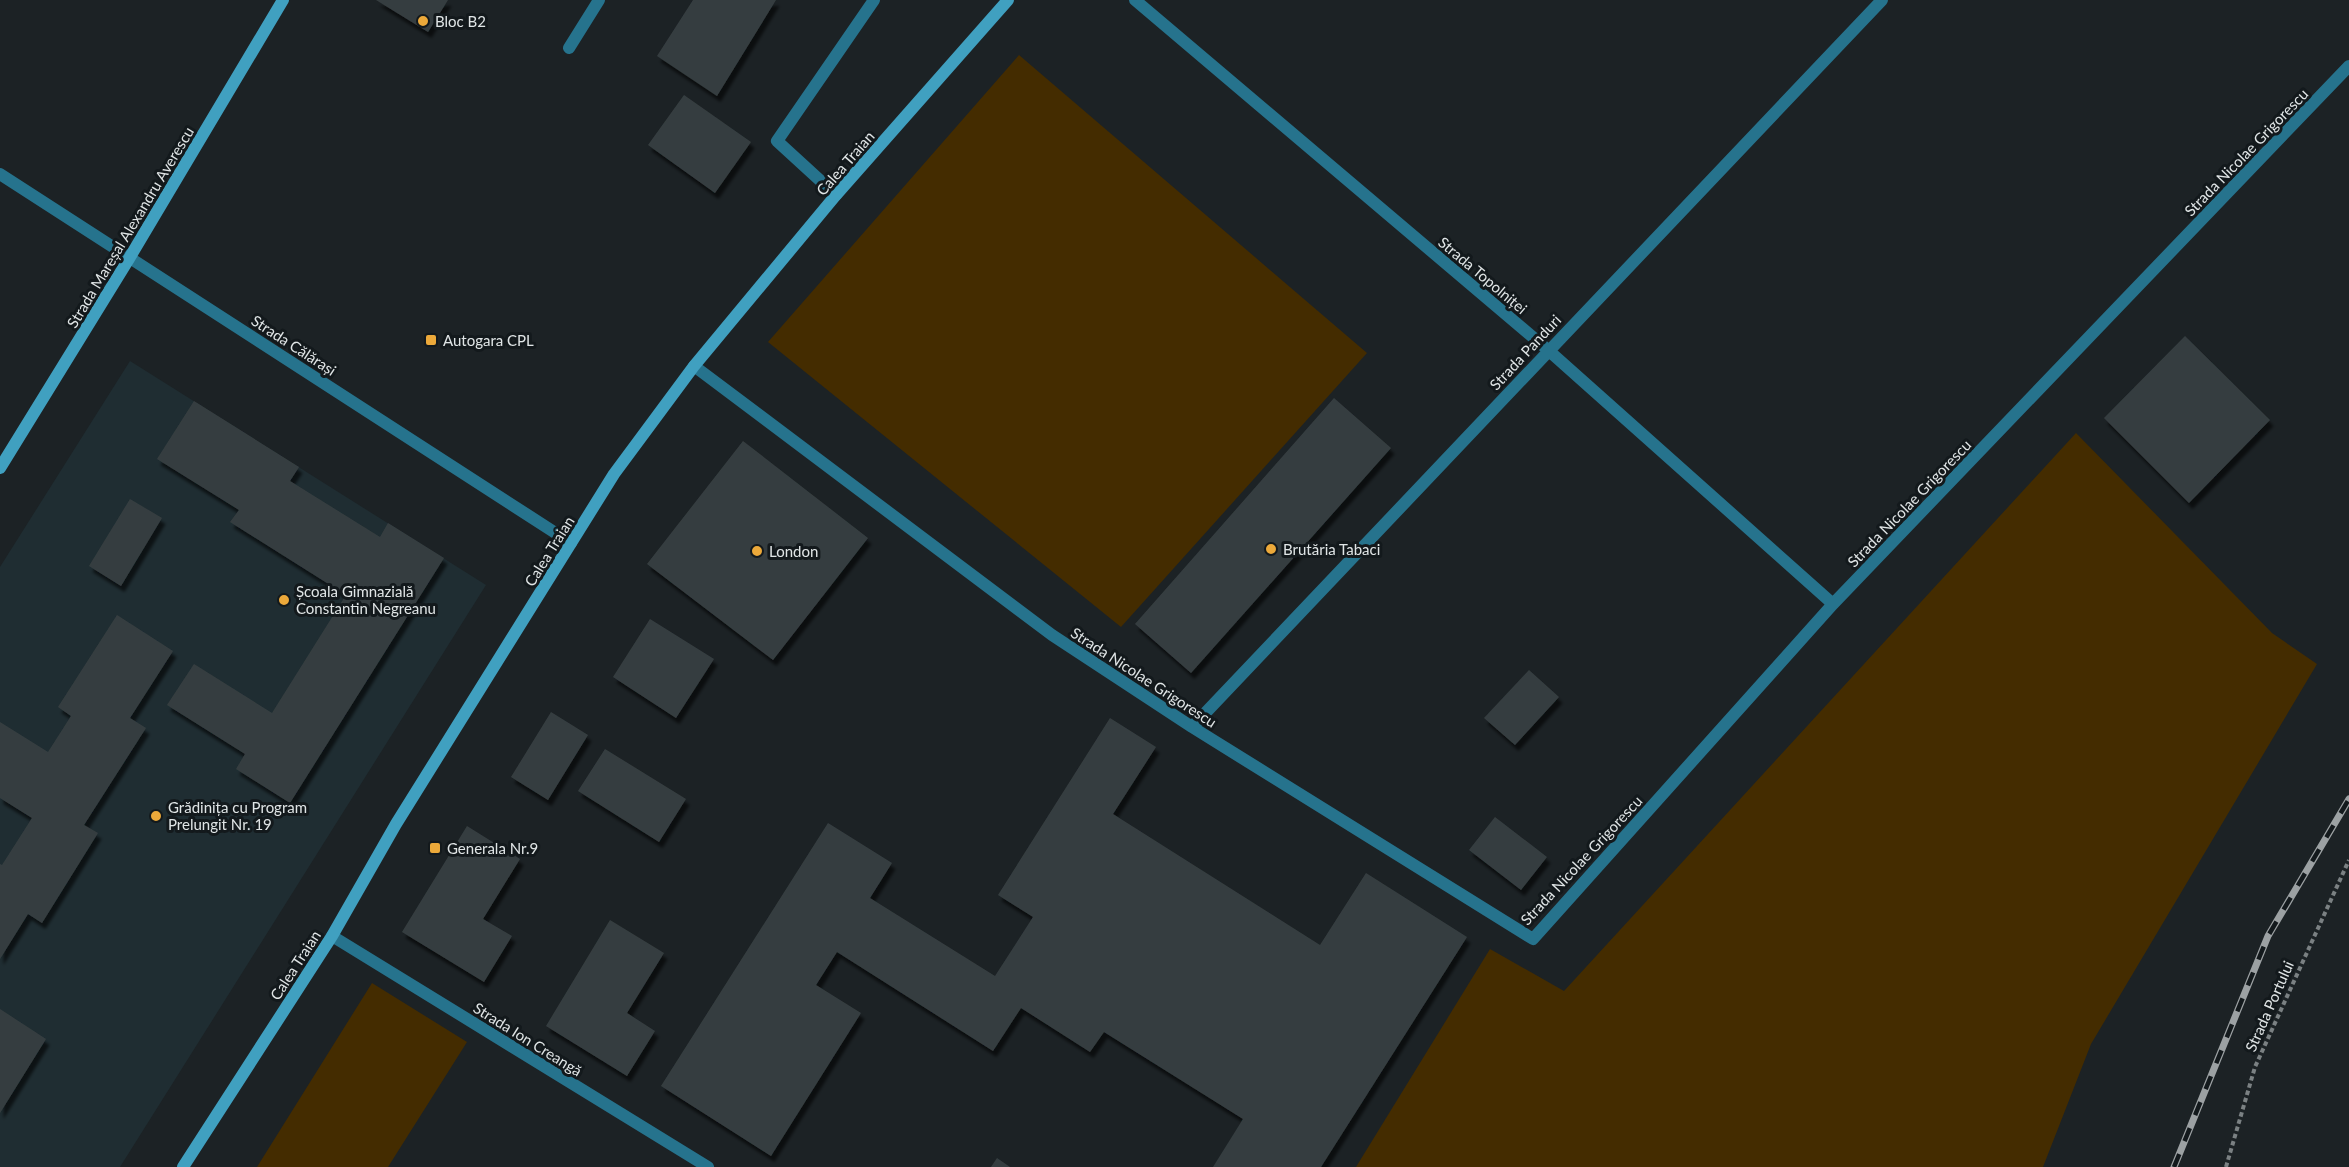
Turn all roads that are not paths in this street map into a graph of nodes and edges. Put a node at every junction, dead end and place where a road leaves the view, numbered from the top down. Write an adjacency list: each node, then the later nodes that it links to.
1 (283, 0): 11 (street, Strada Mareșal Alexandru Averescu)
2 (599, 0): 7 (street)
3 (873, 0): 10 (street)
4 (1008, 0): 10 (street, Calea Traian)
5 (1135, 0): 12 (street, Strada Topolniței)
6 (1882, 0): 12 (street, Strada Panduri)
7 (569, 48)
8 (2349, 66): 16 (street, Strada Nicolae Grigorescu)
9 (0, 174): 11 (street, Strada Călărași)
10 (836, 195): 13 (street, Calea Traian)
11 (130, 256): 14 (street, Strada Mareșal Alexandru Averescu); 15 (street, Strada Călărași)
12 (1548, 350): 16 (street, Strada Topolniței); 17 (street, Strada Panduri)
13 (694, 366): 15 (street, Calea Traian); 17 (street, Strada Nicolae Grigorescu)
14 (0, 468)
15 (571, 543): 18 (street, Calea Traian)
16 (1833, 604): 17 (street, Strada Nicolae Grigorescu)
17 (1192, 727)
18 (332, 936): 19 (street, Calea Traian); 20 (street, Strada Ion Creangă)
19 (183, 1167)
20 (708, 1167)

